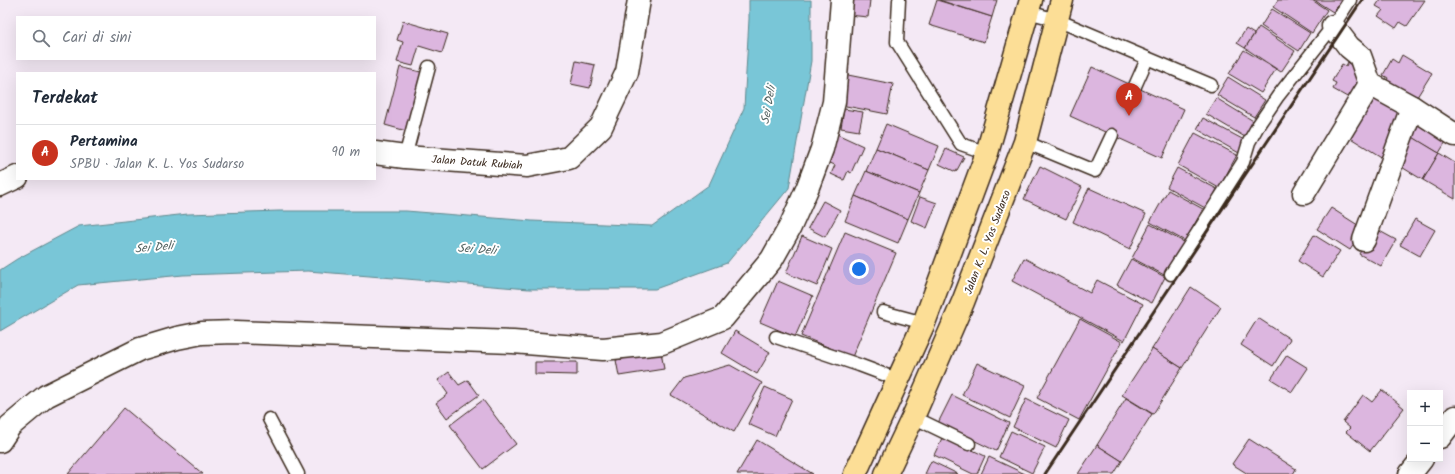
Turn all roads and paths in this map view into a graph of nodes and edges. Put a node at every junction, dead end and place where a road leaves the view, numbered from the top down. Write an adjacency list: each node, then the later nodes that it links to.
1 (639, 0): 19 (street, Jalan Datuk Rubiah)
2 (842, 0): 33 (street)
3 (899, 0): 18 (lane)
4 (1350, 0): 7 (lane)
5 (1029, 6): 6 (lane); 18 (highway)
6 (1060, 10): 8 (lane); 16 (highway, Jalan K. L. Yos Sudarso)
7 (1334, 26): 10 (street); 24 (lane)
8 (1147, 59): 11 (lane); 12 (lane)
9 (429, 67): 19 (lane)
10 (1370, 84): 13 (street); 22 (street)
11 (1211, 85)
12 (1135, 86)
13 (1412, 107): 15 (street); 23 (street)
14 (1112, 135): 16 (lane)
15 (1455, 135)
16 (1025, 142): 29 (highway, Jalan K. L. Yos Sudarso)
17 (376, 153): 19 (street, Jalan Datuk Rubiah)
18 (987, 153): 26 (highway)
19 (405, 157)
20 (16, 177): 21 (street)
21 (0, 185)
22 (1304, 193)
23 (1364, 240)
24 (1171, 274)
25 (883, 312): 26 (lane)
26 (924, 323): 28 (highway)
27 (776, 337): 28 (lane)
28 (899, 380): 37 (highway)
29 (913, 417): 34 (lane); 38 (highway, Jalan K. L. Yos Sudarso)
30 (1455, 417): 32 (street)
31 (270, 418): 36 (lane)
32 (1443, 433)
33 (0, 441)
34 (969, 444)
35 (1420, 462): 39 (street)
36 (298, 474)
37 (855, 474)
38 (886, 474)
39 (1410, 474)

